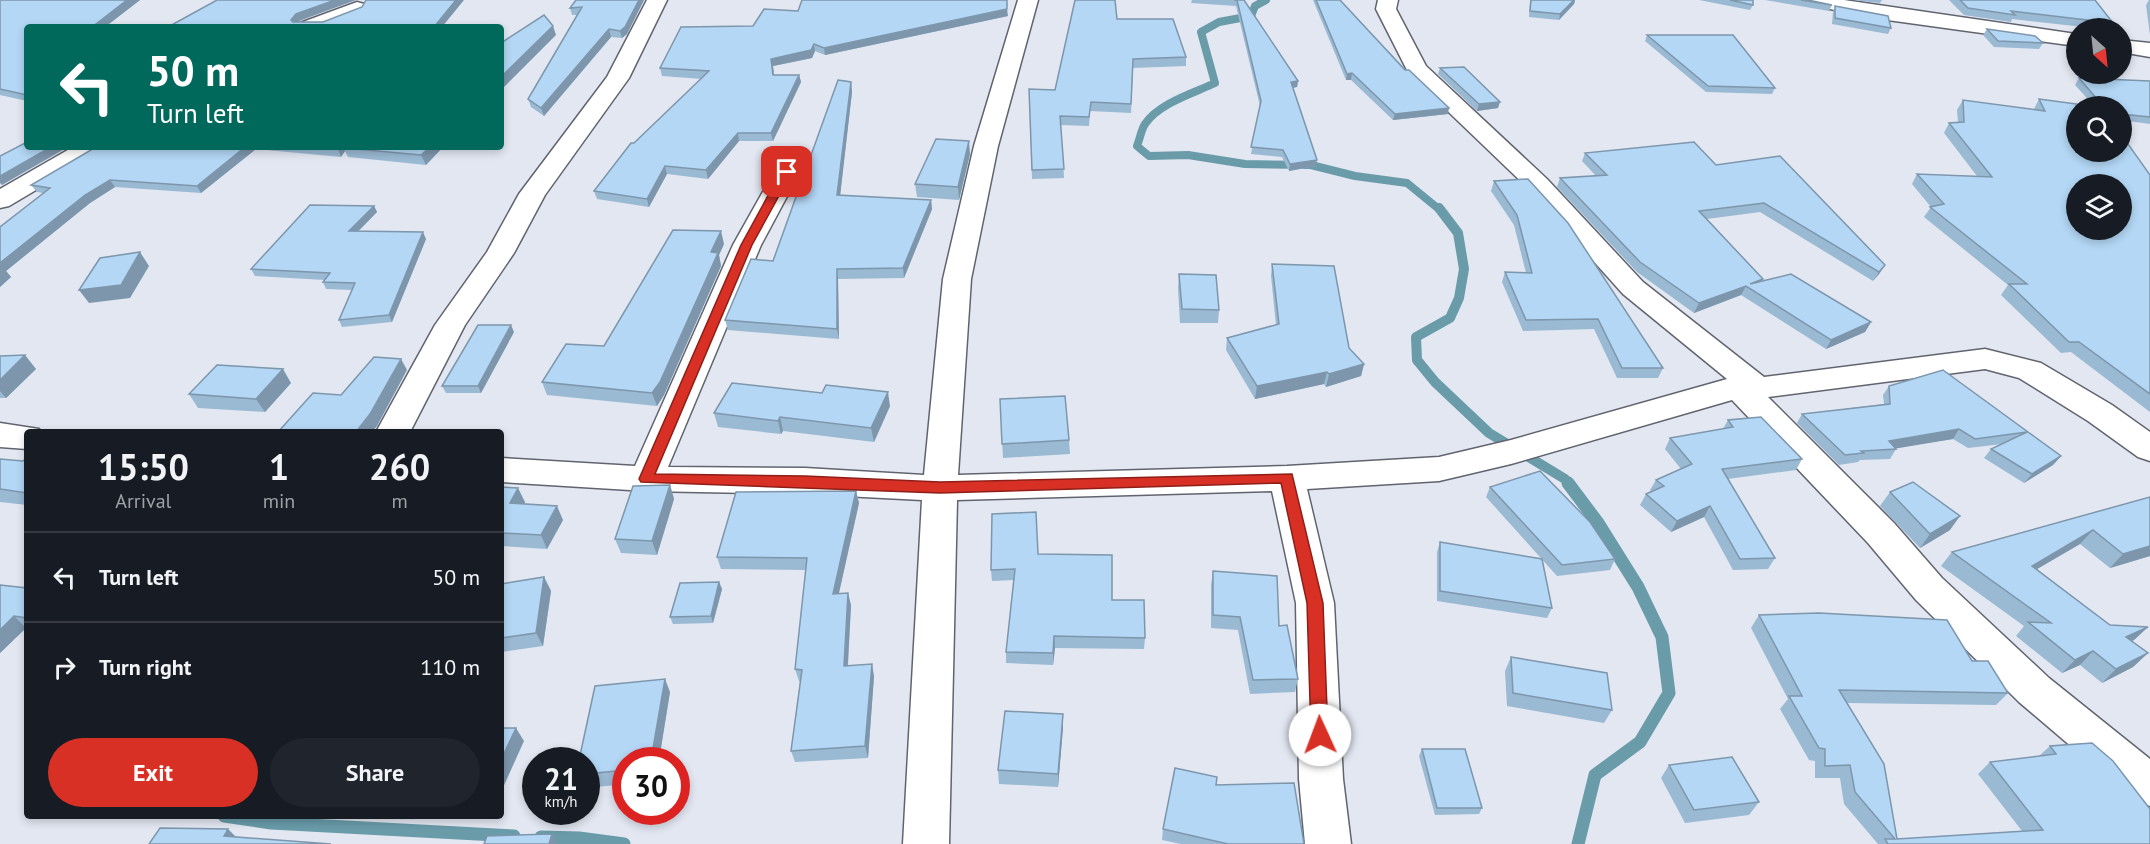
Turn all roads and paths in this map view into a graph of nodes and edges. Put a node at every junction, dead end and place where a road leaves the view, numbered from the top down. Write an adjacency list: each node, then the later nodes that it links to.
1 (657, 0): 14 (street)
2 (1028, 0): 21 (street)
3 (1388, 0): 13 (street)
4 (1814, 0): 7 (street)
5 (357, 8): 6 (street)
6 (315, 24)
7 (2066, 39)
8 (2132, 48): 9 (street)
9 (2150, 50)
10 (86, 150): 12 (street)
11 (787, 172): 20 (street)
12 (0, 200)
13 (1748, 387): 17 (street); 19 (street); 22 (street)
14 (395, 429)
15 (0, 435): 16 (street)
16 (24, 437)
17 (2150, 449)
18 (504, 470): 20 (street)
19 (1287, 478): 21 (street); 24 (street)
20 (646, 479): 21 (street)
21 (940, 488): 23 (street)
22 (2150, 786)
23 (926, 844)
24 (1328, 844)

